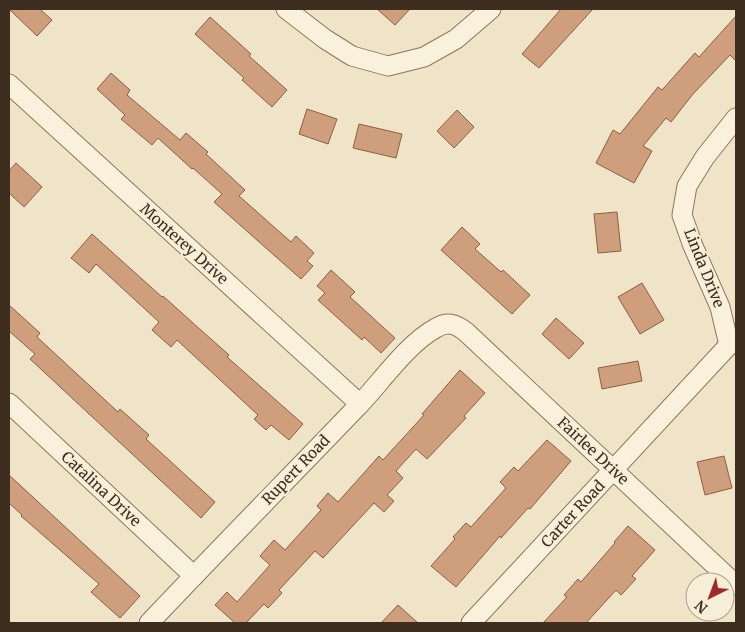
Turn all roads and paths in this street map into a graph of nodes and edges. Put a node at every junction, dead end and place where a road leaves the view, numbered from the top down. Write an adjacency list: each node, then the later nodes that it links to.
1 (286, 9): 2 (street)
2 (491, 9)
3 (9, 84): 8 (street, Monterey Drive)
4 (736, 118): 6 (street, Linda Drive)
5 (447, 324): 8 (street, Rupert Road); 9 (street, Fairlee Drive)
6 (733, 348): 9 (street, Carter Road)
7 (9, 402): 10 (street, Catalina Drive)
8 (360, 404): 10 (street, Rupert Road)
9 (614, 470): 11 (street, Fairlee Drive); 13 (street, Carter Road)
10 (194, 576): 12 (street, Rupert Road)
11 (736, 585)
12 (148, 623)
13 (471, 623)

